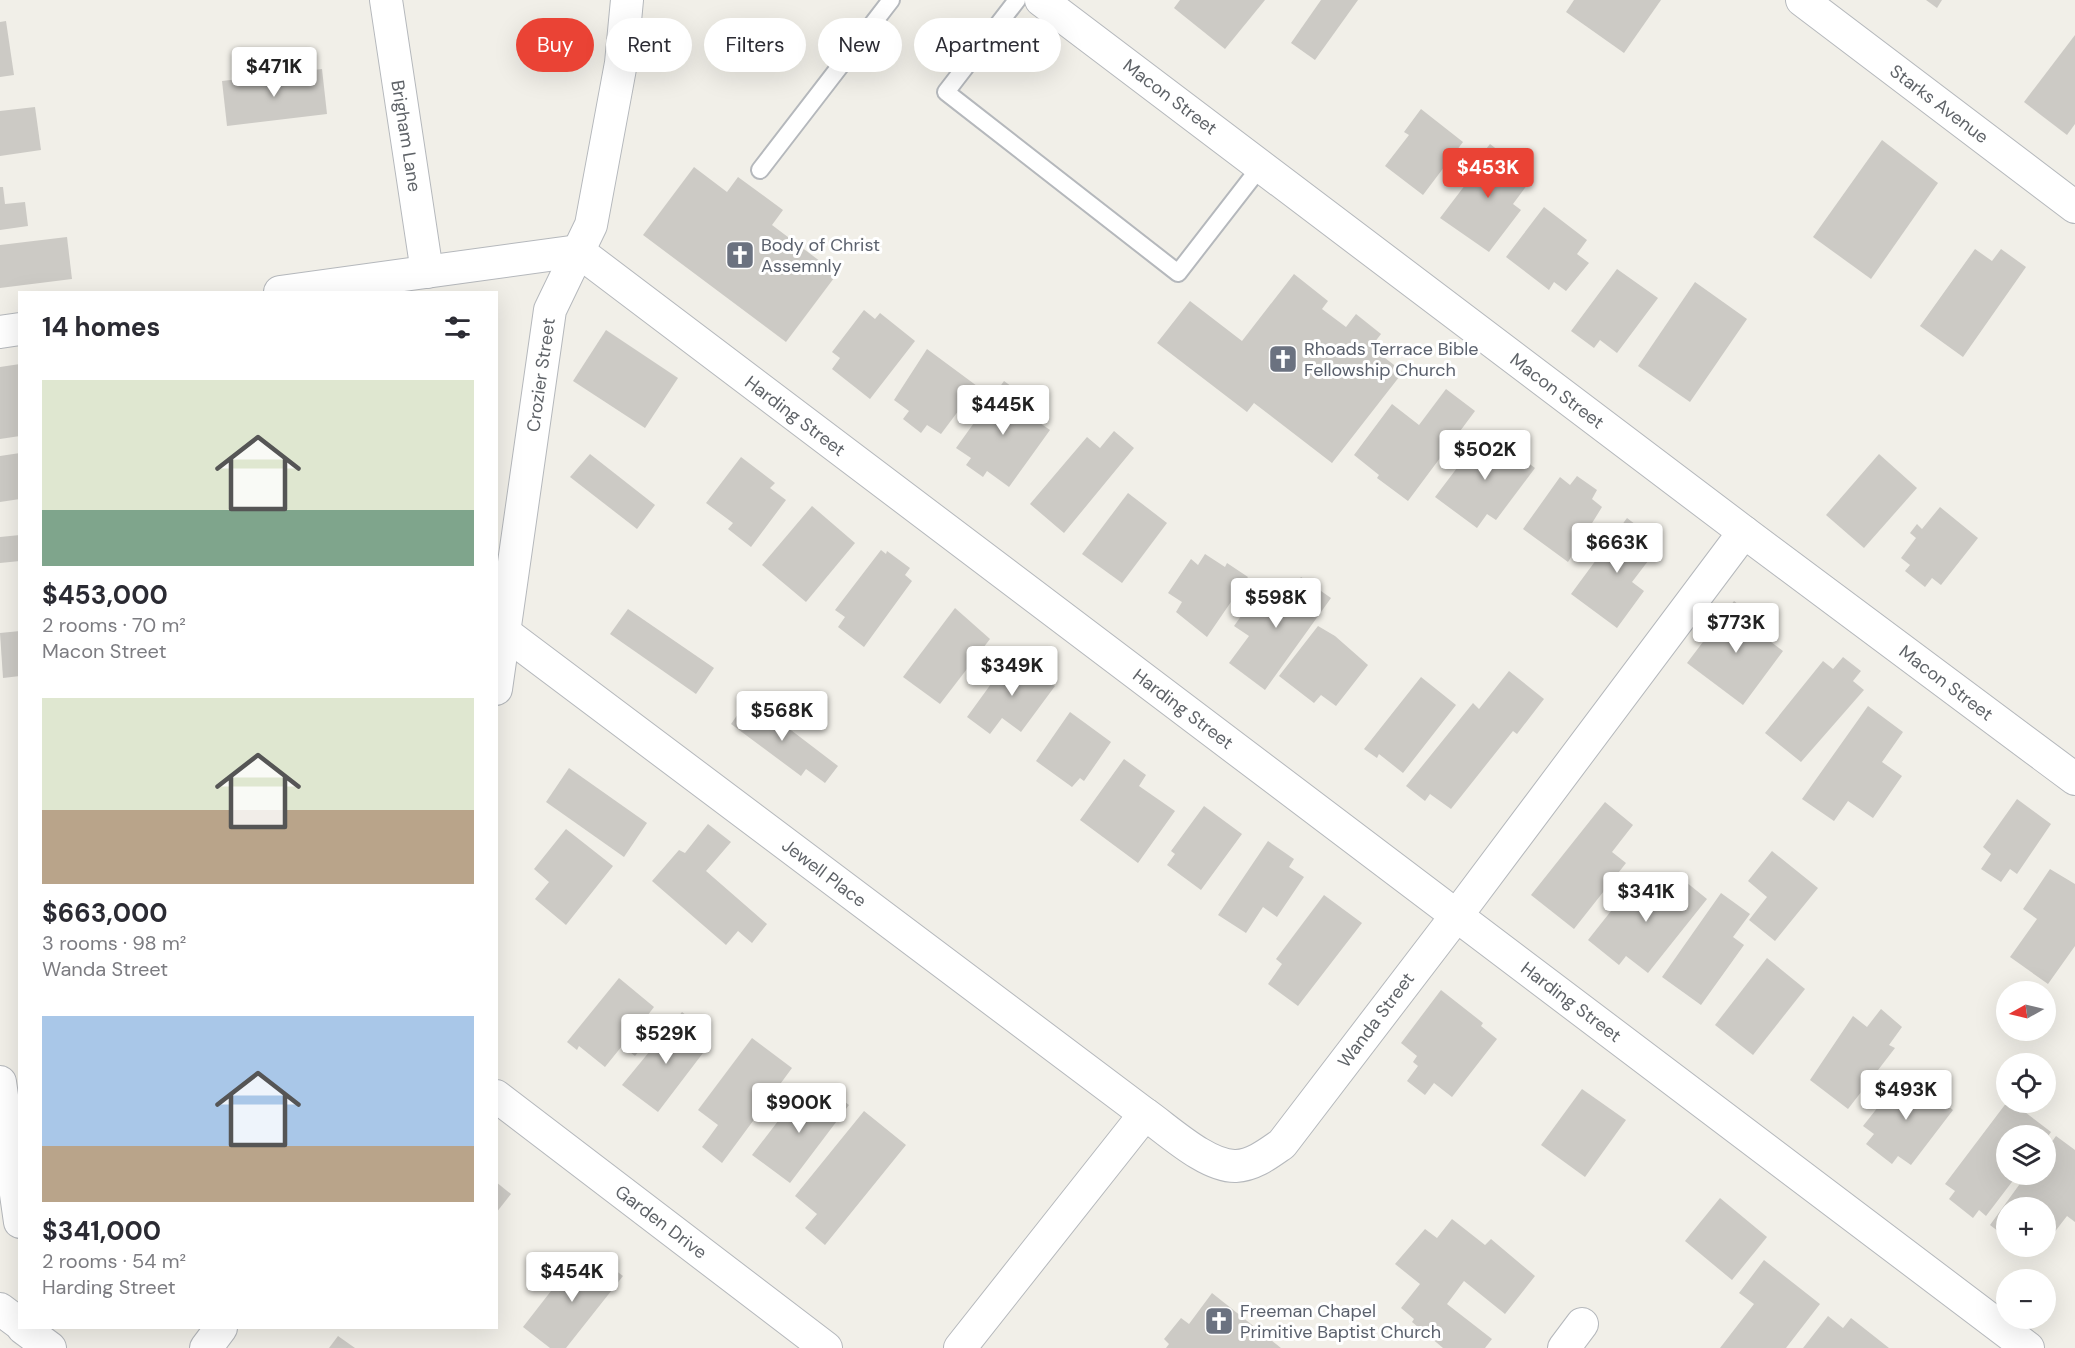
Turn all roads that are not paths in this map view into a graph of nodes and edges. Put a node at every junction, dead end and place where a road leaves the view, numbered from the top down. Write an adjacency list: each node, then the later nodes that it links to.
1 (386, 0): 11 (street, Brigham Lane)
2 (627, 0): 10 (street, Crozier Street)
3 (891, 0): 8 (lane)
4 (1017, 0): 7 (lane)
5 (1041, 0): 7 (street, Macon Street)
6 (1802, 0): 9 (street, Starks Avenue)
7 (1260, 166): 15 (street, Macon Street)
8 (760, 170)
9 (2075, 207)
10 (578, 251): 11 (street); 16 (street, Crozier Street); 19 (street, Harding Street)
11 (427, 272): 12 (street)
12 (287, 291)
13 (18, 329): 14 (street)
14 (0, 332)
15 (1744, 532): 18 (street, Macon Street); 19 (street, Wanda Street)
16 (504, 632): 17 (street, Crozier Street); 22 (street, Jewell Place)
17 (498, 675)
18 (2075, 779)
19 (1457, 915): 22 (street, Wanda Street); 30 (street, Harding Street)
20 (0, 1082): 23 (street)
21 (498, 1098): 28 (street, Garden Drive)
22 (1145, 1114): 29 (street)
23 (18, 1208)
24 (0, 1309): 25 (street)
25 (18, 1322)
26 (220, 1329): 27 (street)
27 (206, 1348)
28 (826, 1348)
29 (960, 1348)
30 (2028, 1348)

